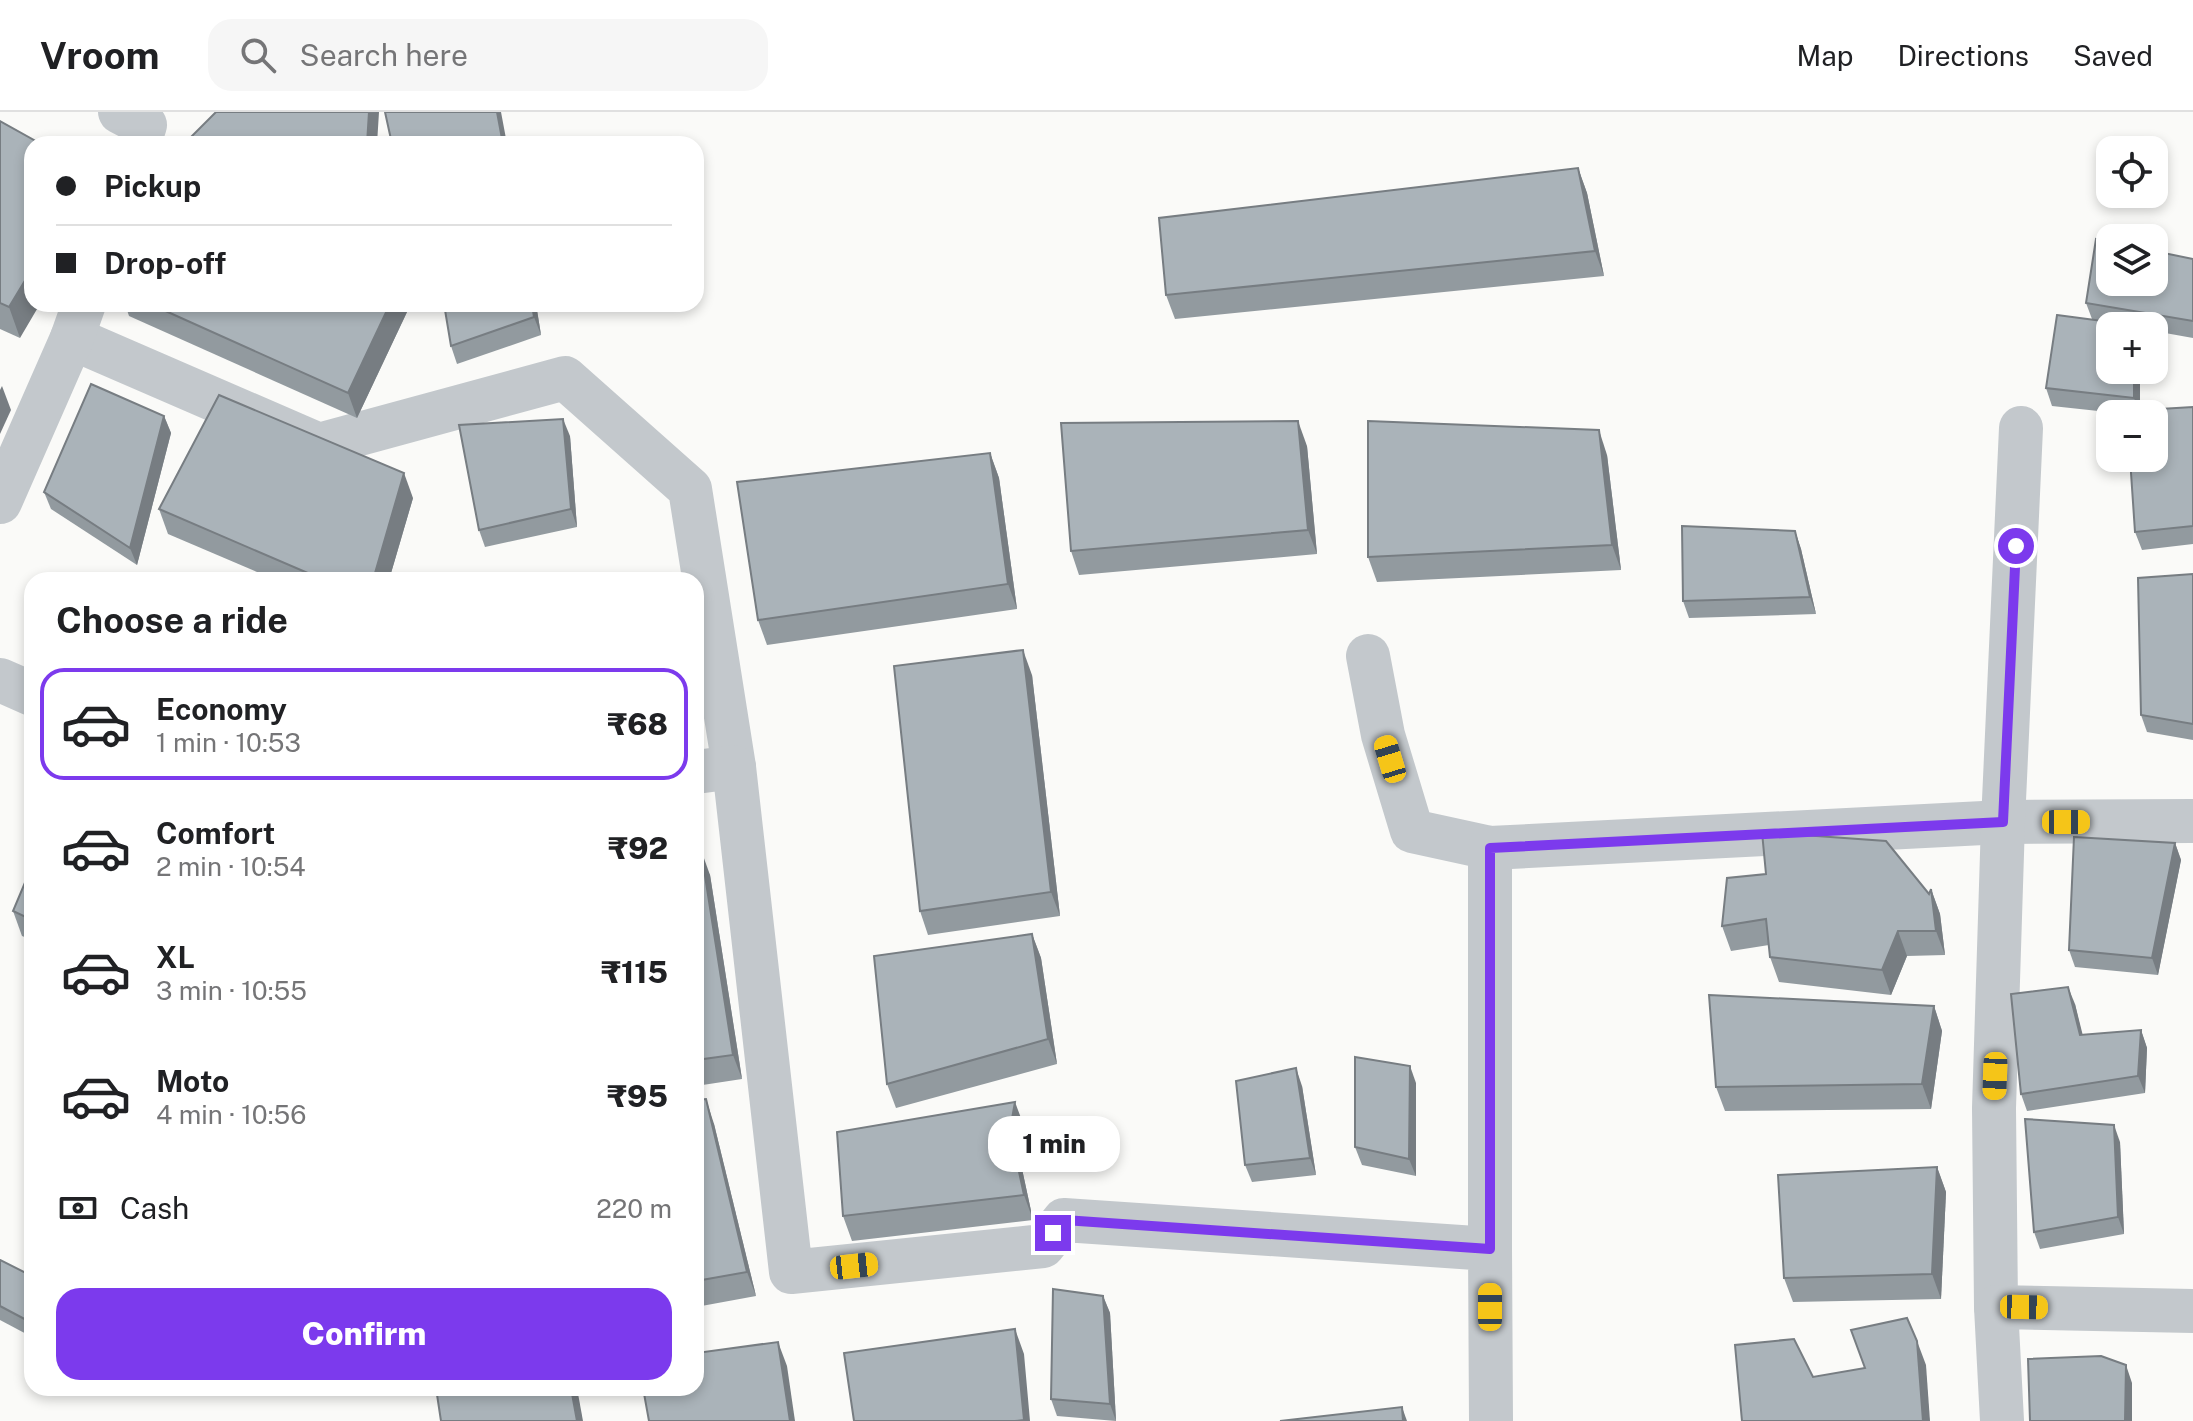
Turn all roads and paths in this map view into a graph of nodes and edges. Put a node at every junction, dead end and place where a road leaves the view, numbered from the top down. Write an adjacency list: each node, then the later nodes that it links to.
1 (120, 112): 2 (street)
2 (142, 136)
3 (78, 321): 5 (street); 6 (street)
4 (2021, 428): 13 (street)
5 (0, 502)
6 (697, 572)
7 (704, 646): 11 (street)
8 (1368, 656): 14 (street)
9 (0, 680): 10 (street)
10 (24, 690)
11 (715, 769): 15 (street)
12 (2193, 821): 13 (street)
13 (2003, 822): 14 (street); 16 (street)
14 (1490, 848): 15 (street)
15 (1490, 1249): 18 (street)
16 (1996, 1307): 17 (street); 19 (street)
17 (2193, 1311)
18 (1491, 1421)
19 (2002, 1421)

